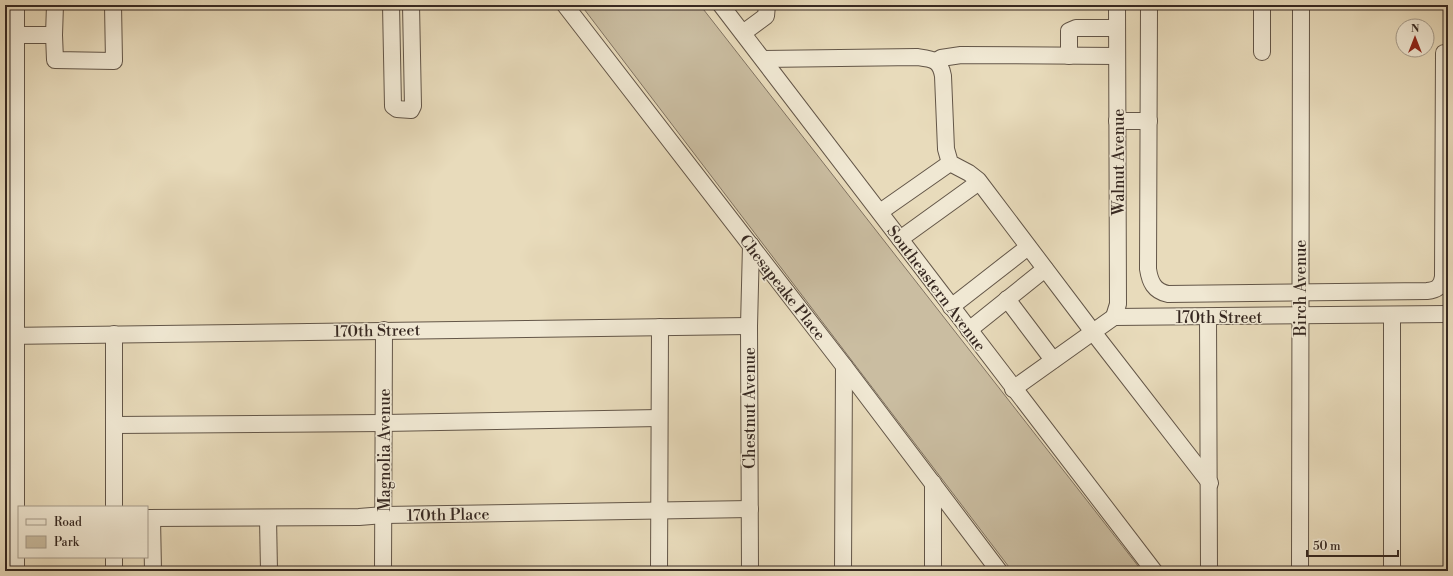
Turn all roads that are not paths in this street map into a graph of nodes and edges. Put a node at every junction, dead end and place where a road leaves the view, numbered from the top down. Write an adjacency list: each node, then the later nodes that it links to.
1 (16, 5): 15 (street)
2 (55, 5): 16 (street)
3 (113, 5): 16 (street)
4 (391, 5): 5 (street)
5 (411, 5)
6 (565, 5): 32 (street, Chesapeake Place)
7 (721, 5): 14 (street, Southeastern Avenue)
8 (767, 5): 14 (street)
9 (1117, 5): 13 (street, Walnut Avenue)
10 (1149, 5): 25 (street)
11 (1262, 5): 17 (street)
12 (1301, 5): 35 (street, Birch Avenue)
13 (1117, 28): 19 (street); 20 (street, Walnut Avenue)
14 (743, 33): 21 (street, Southeastern Avenue)
15 (16, 35): 16 (street); 26 (street)
16 (54, 35)
17 (1262, 52)
18 (1448, 53): 23 (street)
19 (1069, 56): 20 (street); 22 (street)
20 (1117, 56): 24 (street, Walnut Avenue)
21 (763, 59): 22 (street); 29 (street, Southeastern Avenue)
22 (936, 61): 27 (street)
23 (1446, 114): 30 (street)
24 (1117, 121): 25 (street); 41 (street, Walnut Avenue)
25 (1149, 121): 35 (street)
26 (10, 153): 49 (street)
27 (950, 163): 28 (street); 29 (street)
28 (979, 182): 31 (street); 33 (street)
29 (880, 212): 31 (street, Southeastern Avenue)
30 (1446, 237): 35 (street)
31 (900, 239): 37 (street, Southeastern Avenue)
32 (751, 246): 43 (street, Chestnut Avenue); 51 (street, Chesapeake Place)
33 (1028, 247): 34 (street); 37 (street)
34 (1044, 269): 36 (street); 47 (street)
35 (1300, 293): 40 (street, Birch Avenue)
36 (1007, 299): 46 (street); 50 (street)
37 (951, 307): 46 (street, Southeastern Avenue)
38 (1448, 314): 39 (street, 170th Street)
39 (1392, 315): 40 (street, 170th Street); 79 (street)
40 (1300, 316): 42 (street, 170th Street); 78 (street, Birch Avenue)
41 (1114, 317): 42 (street, 170th Street); 47 (street)
42 (1208, 317): 57 (street)
43 (749, 326): 44 (street, 170th Street); 59 (street, Chestnut Avenue)
44 (660, 327): 45 (street, 170th Street); 53 (street)
45 (384, 330): 48 (street, 170th Street); 54 (street, Magnolia Avenue)
46 (969, 330): 52 (street, Southeastern Avenue)
47 (1093, 332): 50 (street); 57 (street)
48 (114, 334): 49 (street, 170th Street); 55 (street)
49 (10, 336): 62 (street)
50 (1053, 360): 52 (street)
51 (844, 366): 56 (street, Chesapeake Place); 73 (street)
52 (1013, 389): 76 (street, Southeastern Avenue)
53 (659, 418): 54 (street); 60 (street)
54 (384, 423): 55 (street); 61 (street, Magnolia Avenue)
55 (114, 425): 58 (street)
56 (933, 483): 74 (street); 75 (street, Chesapeake Place)
57 (1210, 483): 77 (street)
58 (114, 506)
59 (750, 509): 60 (street, 170th Place); 72 (street, Chestnut Avenue)
60 (658, 510): 61 (street, 170th Place); 71 (street)
61 (384, 515): 64 (street, 170th Place); 70 (street, Magnolia Avenue)
62 (18, 518): 66 (street)
63 (149, 518): 64 (street, 170th Place); 68 (street)
64 (268, 518): 69 (street)
65 (114, 558): 67 (street)
66 (16, 571)
67 (114, 571)
68 (153, 571)
69 (269, 571)
70 (383, 571)
71 (658, 571)
72 (750, 571)
73 (843, 571)
74 (933, 571)
75 (999, 571)
76 (1154, 571)
77 (1209, 571)
78 (1300, 571)
79 (1392, 571)

